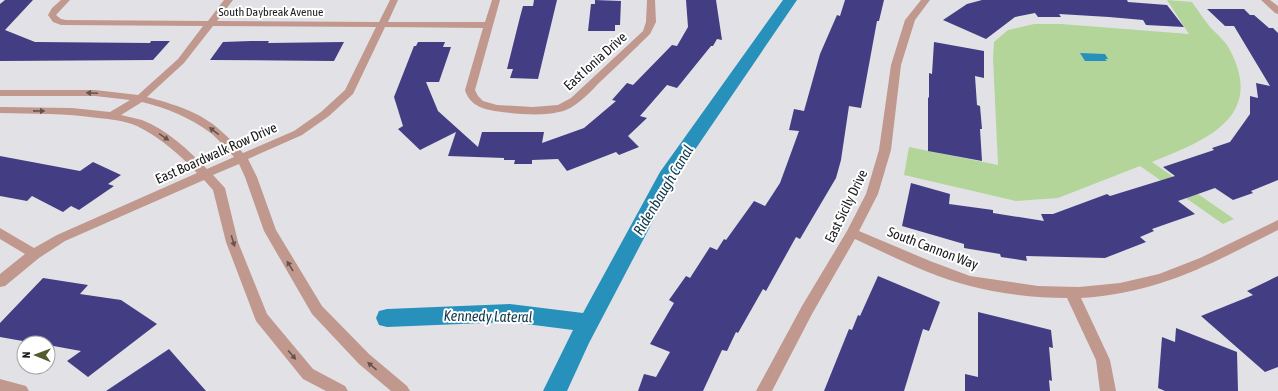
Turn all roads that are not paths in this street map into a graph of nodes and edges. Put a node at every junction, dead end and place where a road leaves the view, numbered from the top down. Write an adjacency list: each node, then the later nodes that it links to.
1 (66, 0): 9 (street, South Daybreak Avenue)
2 (229, 0): 9 (street)
3 (394, 0): 10 (street, East Boardwalk Row Drive)
4 (496, 0): 11 (street)
5 (651, 0): 11 (street, East Ionia Drive)
6 (926, 0): 20 (street, East Sicily Drive)
7 (1265, 0): 8 (street)
8 (1278, 10)
9 (210, 24): 10 (street, South Daybreak Avenue); 13 (street)
10 (382, 24): 11 (street, South Daybreak Avenue); 16 (street, East Boardwalk Row Drive)
11 (488, 25)
12 (0, 93): 13 (street, one-way to 12)
13 (140, 98): 15 (street); 16 (street, one-way to 13)
14 (0, 110): 15 (street, one-way to 15)
15 (112, 116): 17 (street, one-way to 17)
16 (242, 158): 17 (street, East Boardwalk Row Drive); 27 (street, one-way to 16)
17 (206, 174): 21 (street, East Boardwalk Row Drive); 26 (street, one-way to 26)
18 (1278, 224): 23 (street, South Cannon Way)
19 (0, 233): 21 (street)
20 (852, 233): 23 (street, South Cannon Way); 28 (street, East Sicily Drive)
21 (34, 254): 22 (street, East Boardwalk Row Drive)
22 (0, 282)
23 (1071, 292): 29 (street)
24 (0, 386): 25 (street)
25 (21, 391)
26 (340, 391)
27 (402, 391)
28 (764, 391)
29 (1108, 391)

